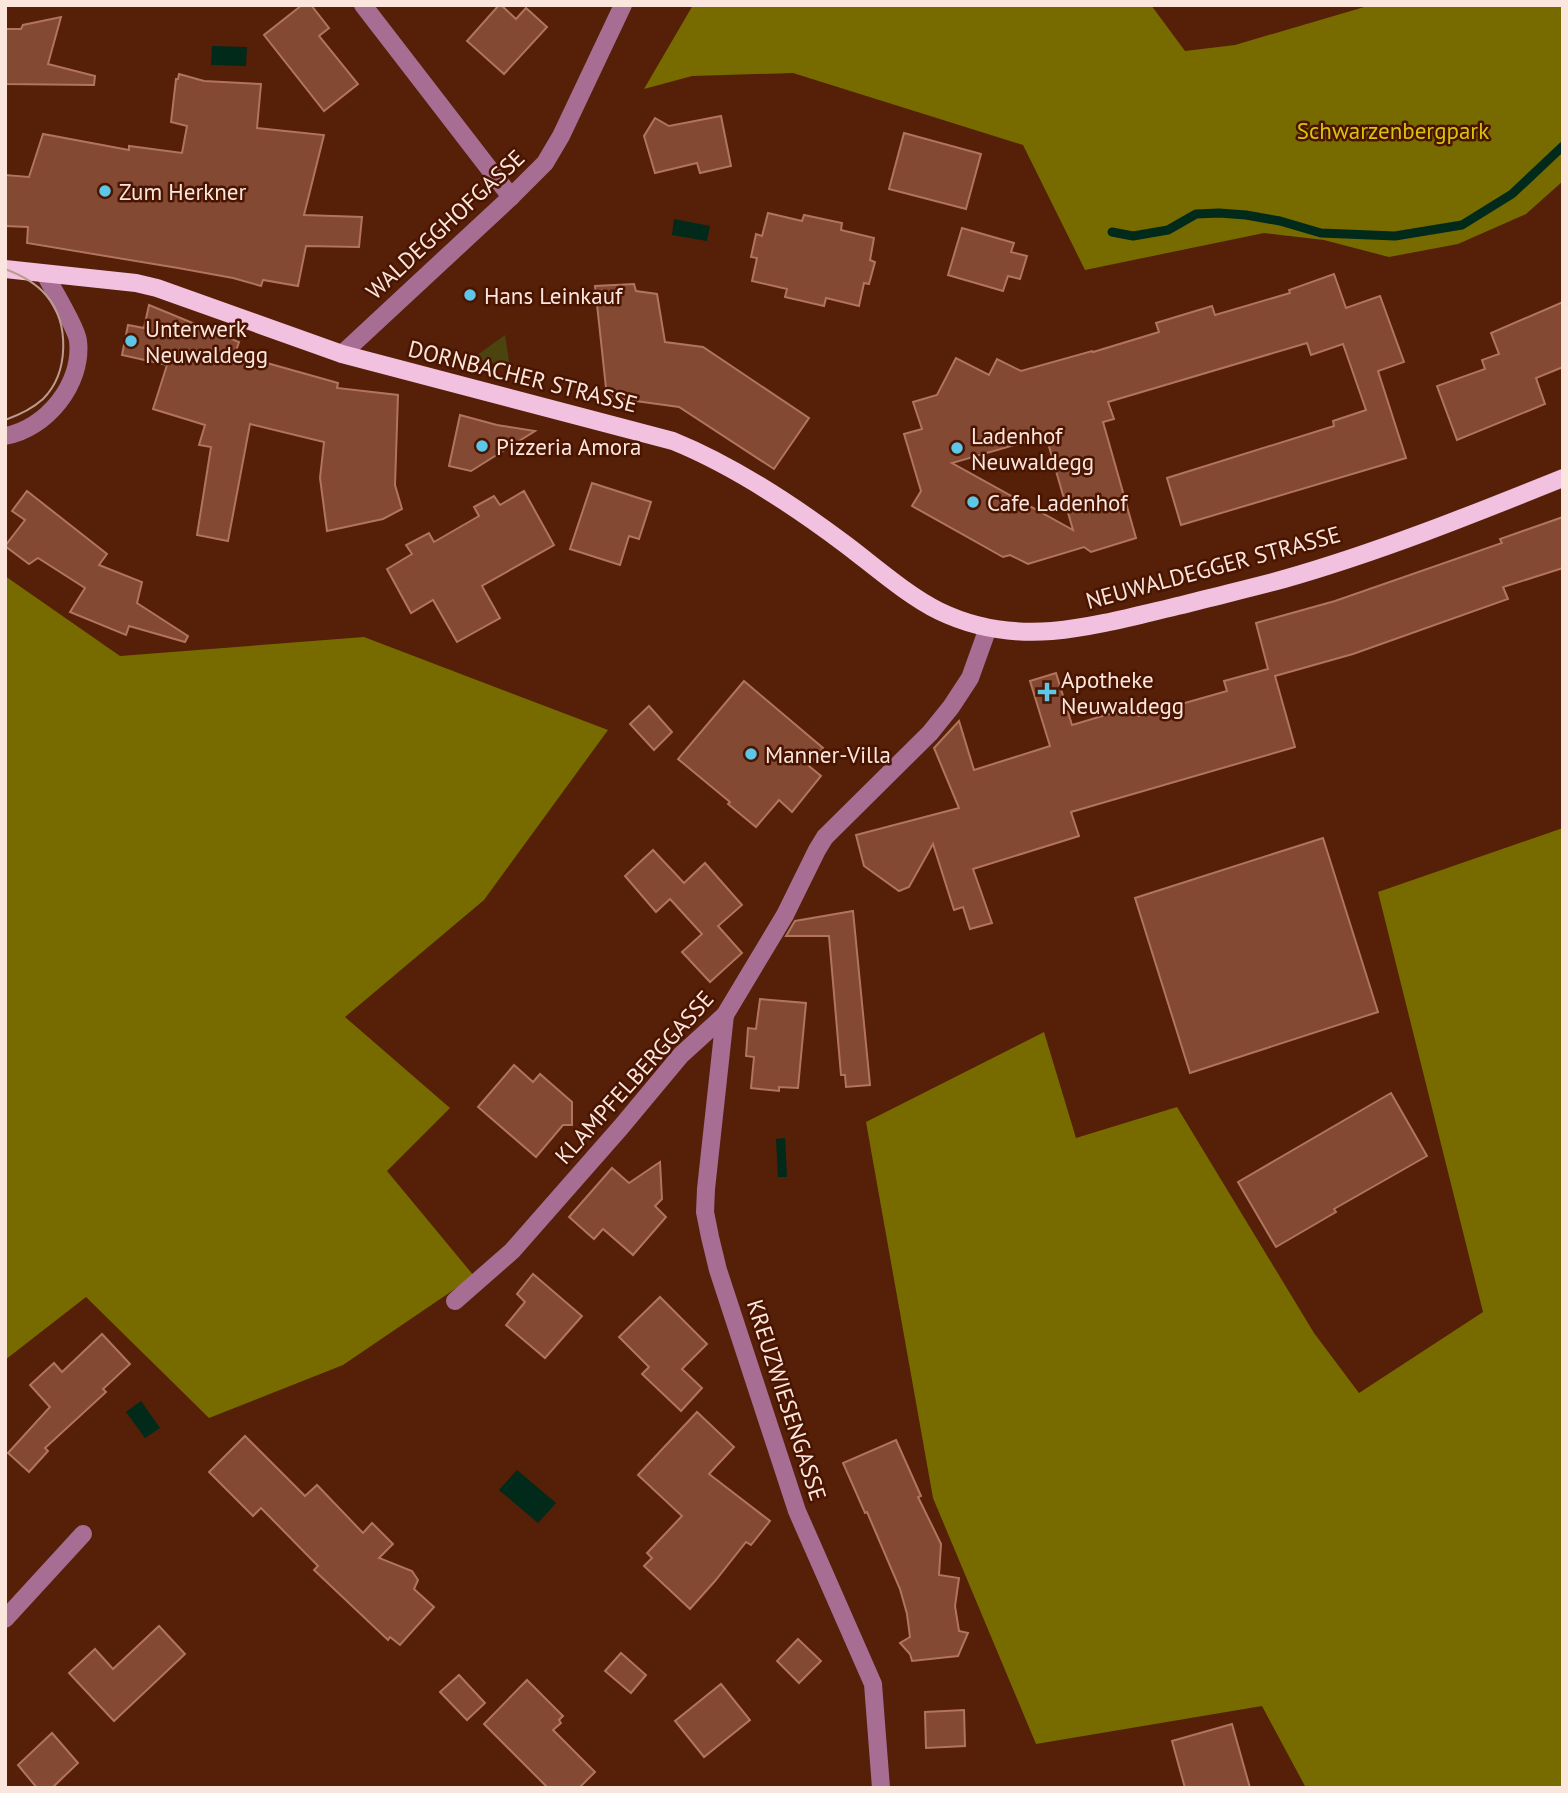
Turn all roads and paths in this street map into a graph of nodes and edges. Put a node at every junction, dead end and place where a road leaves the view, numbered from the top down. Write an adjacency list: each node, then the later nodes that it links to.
1 (363, 5): 3 (street)
2 (623, 5): 3 (street, WALDEGGHOFGASSE)
3 (511, 197): 6 (street, WALDEGGHOFGASSE)
4 (5, 269): 5 (main road, DORNBACHER STRASSE)
5 (45, 274): 6 (main road, DORNBACHER STRASSE); 7 (street)
6 (342, 354): 9 (main road, DORNBACHER STRASSE)
7 (5, 436)
8 (1563, 478): 9 (main road, NEUWALDEGGER STRASSE)
9 (988, 628): 10 (street, KLAMPFELBERGGASSE)
10 (725, 1015): 11 (street, KLAMPFELBERGGASSE); 14 (street, KREUZWIESENGASSE)
11 (455, 1301)
12 (83, 1534): 13 (street)
13 (5, 1619)
14 (881, 1788)

